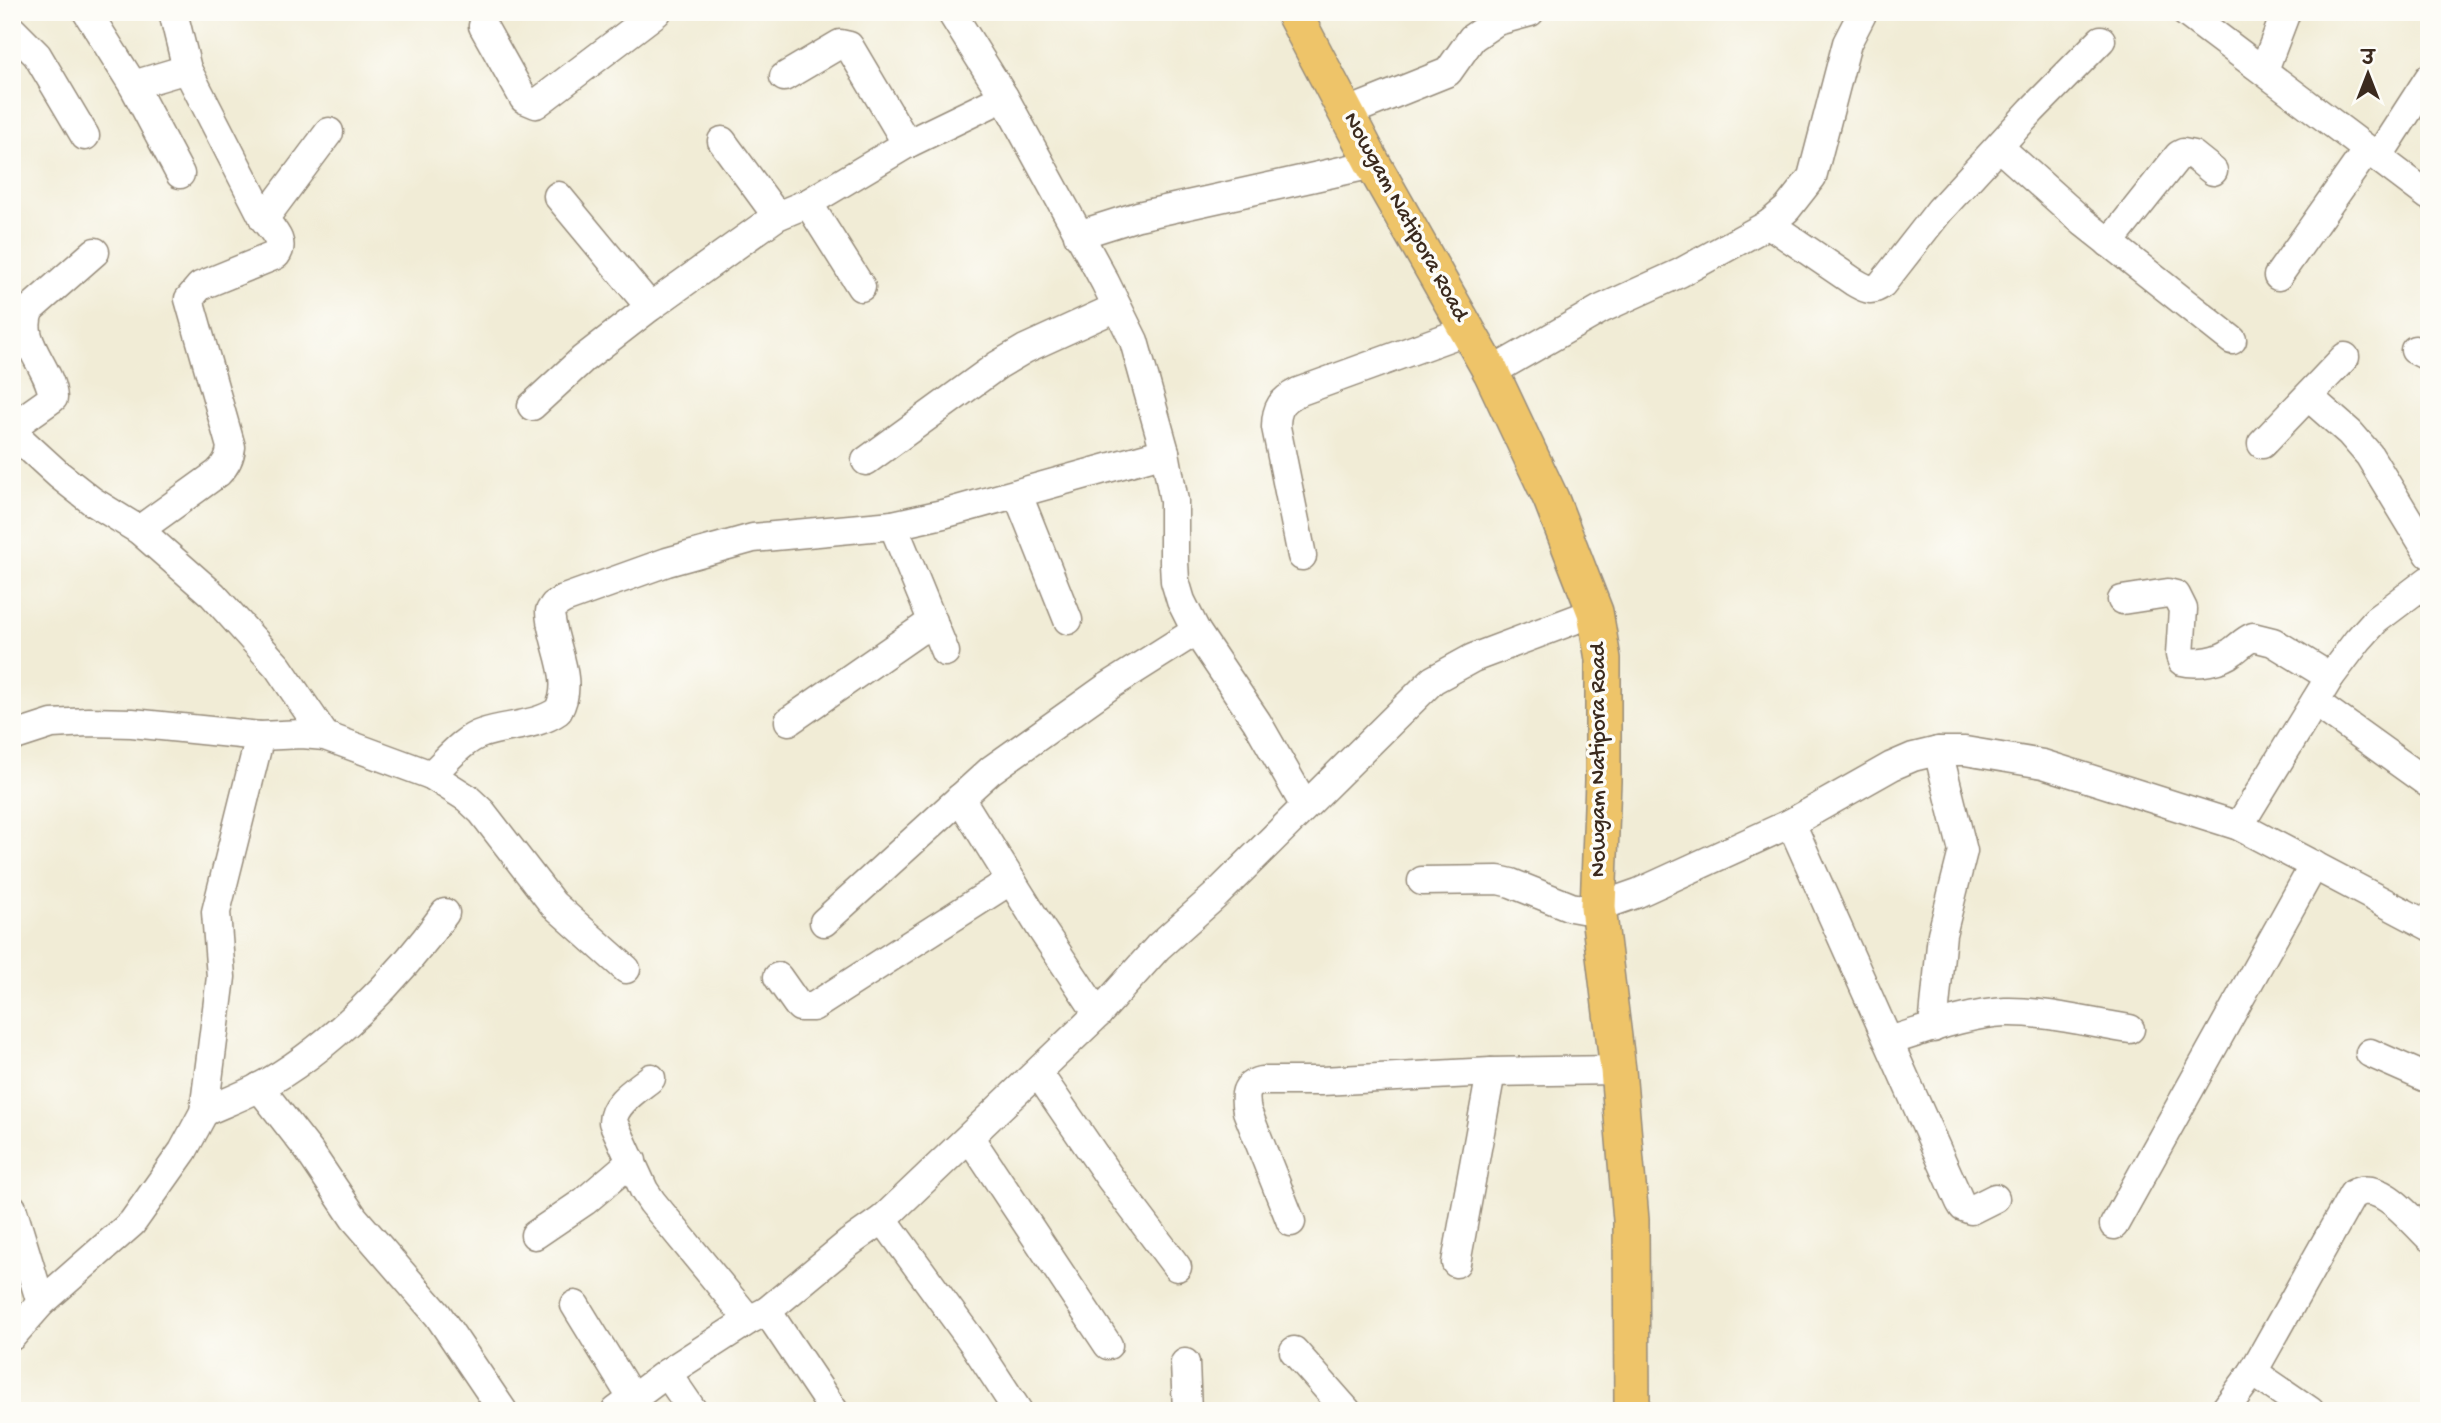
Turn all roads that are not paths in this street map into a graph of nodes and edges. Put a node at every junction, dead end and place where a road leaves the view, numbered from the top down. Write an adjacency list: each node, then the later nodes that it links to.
1 (87, 12): 18 (street)
2 (173, 12): 14 (street)
3 (657, 12): 11 (street)
4 (1293, 12): 20 (main road, Nowgam Natipora Road)
5 (1530, 12): 10 (street)
6 (1863, 12): 35 (street)
7 (2185, 12): 15 (street)
8 (2286, 12): 15 (street)
9 (955, 14): 19 (street)
10 (1467, 25): 20 (street)
11 (483, 26)
12 (12, 30): 22 (street)
13 (2101, 40): 25 (street)
14 (187, 69): 18 (street); 34 (street)
15 (2264, 70): 26 (street)
16 (784, 77): 24 (street)
17 (2429, 78): 26 (street)
18 (133, 85): 29 (street)
19 (1004, 97): 24 (street); 36 (street)
20 (1346, 113): 27 (main road, Nowgam Natipora Road)
21 (329, 132): 34 (street)
22 (85, 136)
23 (722, 141): 33 (street)
24 (907, 144): 32 (street)
25 (1998, 147): 35 (street); 37 (street)
26 (2373, 154): 31 (street); 39 (street)
27 (1373, 164): 36 (street); 43 (main road, Nowgam Natipora Road)
28 (2213, 171): 37 (street)
29 (180, 174)
30 (558, 196): 41 (street)
31 (2429, 196)
32 (808, 202): 33 (street); 40 (street)
33 (777, 216): 41 (street)
34 (264, 219): 55 (street)
35 (1769, 224): 46 (street)
36 (1078, 235): 42 (street)
37 (2109, 243): 44 (street)
38 (95, 252): 49 (street)
39 (2278, 276)
40 (862, 287)
41 (650, 307): 48 (street)
42 (1117, 307): 51 (street); 52 (street)
43 (1468, 330): 46 (main road, Nowgam Natipora Road); 57 (street)
44 (2232, 341)
45 (2345, 357): 47 (street)
46 (1491, 372): 60 (main road, Nowgam Natipora Road)
47 (2309, 397): 50 (street); 56 (street)
48 (532, 406)
49 (12, 430): 55 (street)
50 (2262, 444)
51 (1165, 452): 53 (street); 63 (street)
52 (866, 461)
53 (1018, 495): 54 (street); 61 (street)
54 (892, 525): 62 (street); 72 (street)
55 (139, 530): 70 (street)
56 (2429, 554)
57 (1302, 556)
58 (2429, 580): 65 (street)
59 (2122, 600): 65 (street)
60 (1595, 612): 75 (street); 81 (main road, Nowgam Natipora Road)
61 (1068, 620)
62 (933, 621): 64 (street); 67 (street)
63 (1196, 631): 74 (street); 75 (street)
64 (946, 652)
65 (2330, 677): 66 (street)
66 (2315, 702): 73 (street); 77 (street)
67 (789, 721)
68 (260, 736): 69 (street); 70 (street); 98 (street)
69 (12, 737)
70 (325, 737): 72 (street)
71 (1938, 751): 76 (street); 77 (street); 88 (street)
72 (431, 775): 85 (street)
73 (2429, 784)
74 (960, 798): 79 (street); 83 (street)
75 (1305, 806): 87 (street)
76 (1791, 822): 81 (street); 90 (street)
77 (2239, 826): 78 (street)
78 (2314, 865): 84 (street); 105 (street)
79 (1011, 880): 86 (street); 87 (street)
80 (1422, 881): 81 (street)
81 (1598, 907): 92 (main road, Nowgam Natipora Road)
82 (445, 913): 97 (street)
83 (824, 922)
84 (2429, 926)
85 (626, 969)
86 (778, 977)
87 (1098, 1014): 94 (street)
88 (1933, 1028): 89 (street); 90 (street)
89 (2130, 1029)
90 (1889, 1041): 101 (street)
91 (2370, 1053): 96 (street)
92 (1618, 1070): 93 (street); 126 (main road, Nowgam Natipora Road)
93 (1491, 1072): 104 (street); 108 (street)
94 (1038, 1073): 99 (street); 109 (street)
95 (652, 1078): 100 (street)
96 (2429, 1079)
97 (259, 1087): 98 (street); 120 (street)
98 (204, 1112): 110 (street)
99 (970, 1138): 103 (street); 114 (street)
100 (632, 1161): 106 (street); 112 (street)
101 (1995, 1198)
102 (12, 1208): 110 (street)
103 (883, 1219): 112 (street); 123 (street)
104 (1291, 1222)
105 (2114, 1225)
106 (535, 1235)
107 (2429, 1237): 117 (street)
108 (1457, 1263)
109 (1177, 1267)
110 (41, 1303): 113 (street)
111 (575, 1305): 119 (street)
112 (758, 1316): 118 (street); 122 (street)
113 (12, 1336)
114 (1108, 1345)
115 (1294, 1351): 125 (street)
116 (1185, 1363): 124 (street)
117 (2253, 1372): 127 (street); 128 (street)
118 (667, 1373): 119 (street); 121 (street)
119 (624, 1404)
120 (503, 1411)
121 (693, 1411)
122 (834, 1411)
123 (1018, 1411)
124 (1187, 1411)
125 (1348, 1411)
126 (1632, 1411)
127 (2224, 1411)
128 (2310, 1411)

